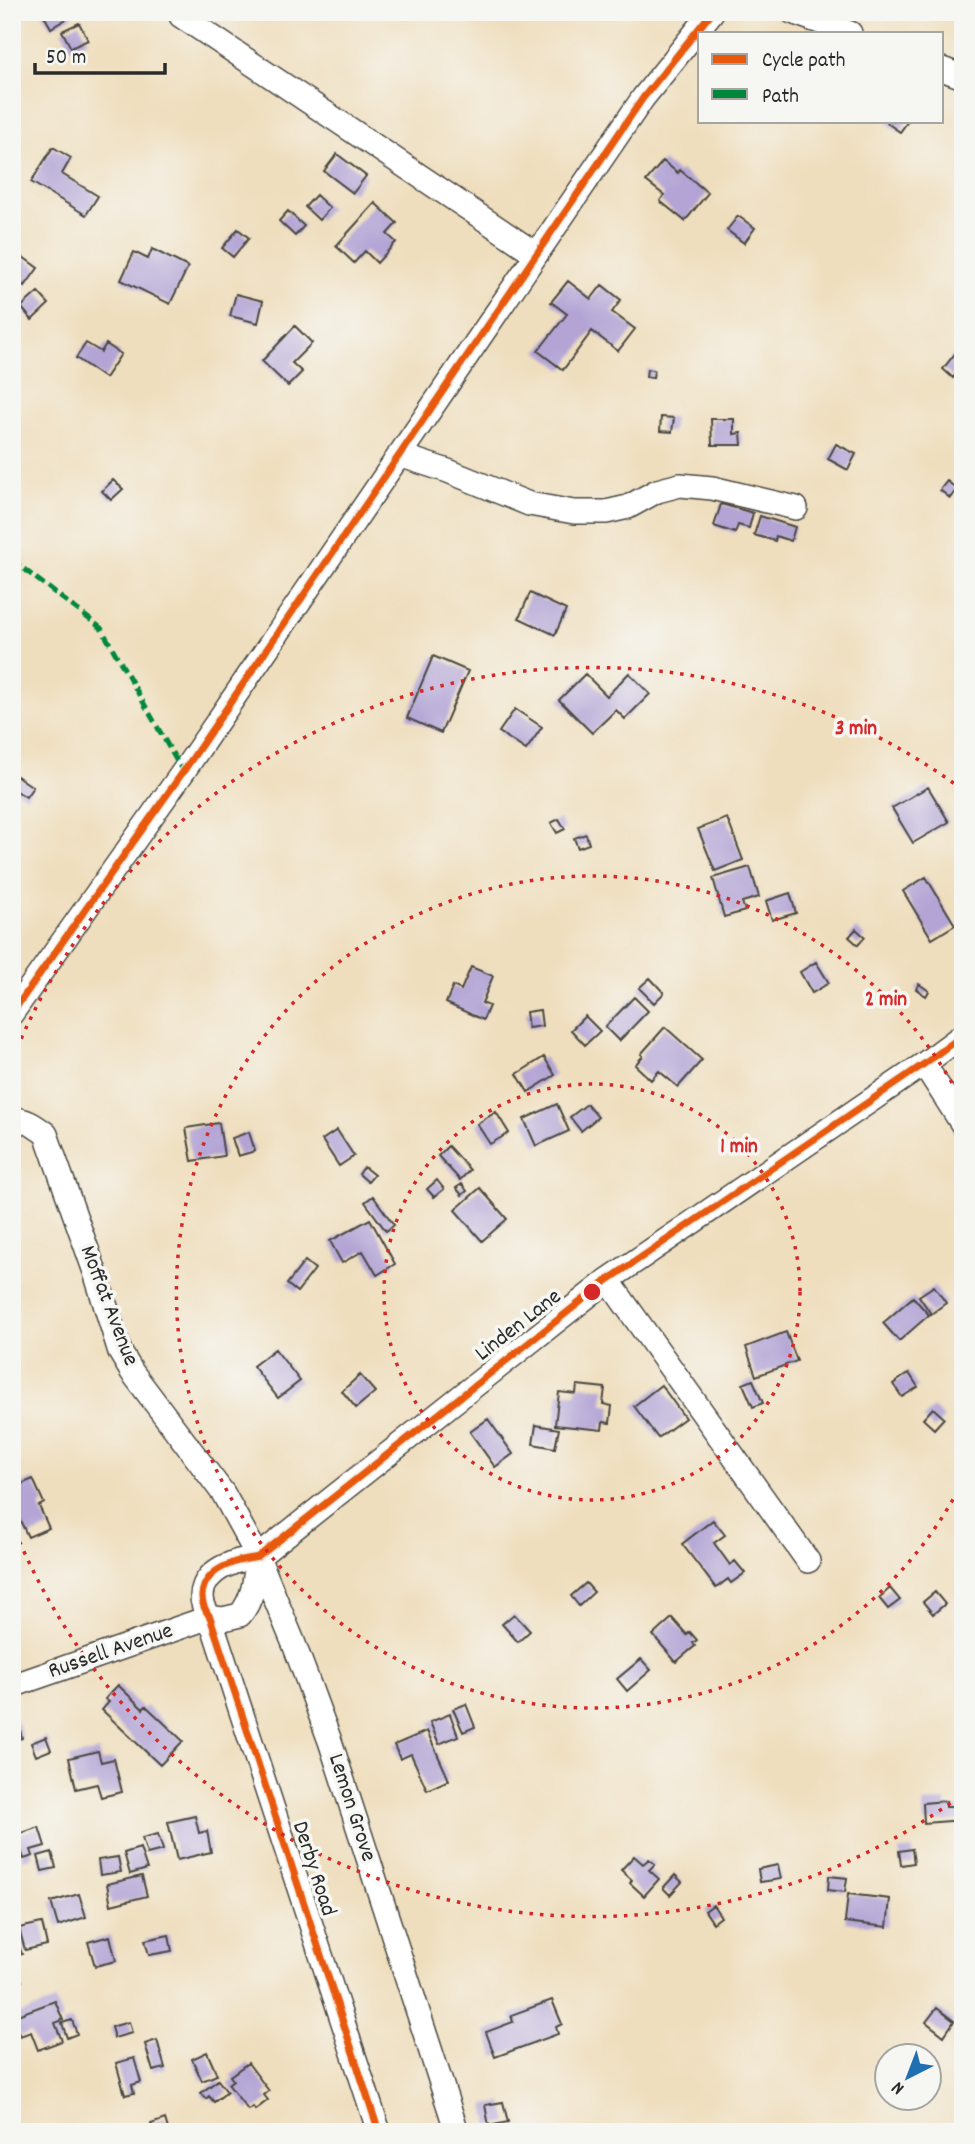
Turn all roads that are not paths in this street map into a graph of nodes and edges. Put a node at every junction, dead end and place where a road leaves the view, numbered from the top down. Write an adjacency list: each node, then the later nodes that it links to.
1 (712, 12): 7 (street)
2 (792, 12): 4 (street)
3 (181, 16): 7 (street)
4 (847, 32)
5 (944, 70): 6 (street)
6 (963, 77)
7 (536, 254): 8 (street)
8 (399, 455): 9 (street); 10 (street)
9 (796, 508)
10 (12, 1013)
11 (963, 1035): 12 (street, Linden Lane)
12 (924, 1065): 14 (street); 15 (street, Linden Lane)
13 (12, 1119): 16 (street, Moffat Avenue)
14 (963, 1125)
15 (608, 1280): 17 (street, Linden Lane); 18 (street)
16 (223, 1493): 17 (street, Lemon Grove)
17 (258, 1557): 19 (street); 20 (street, Linden Lane); 21 (street, Lemon Grove)
18 (808, 1561)
19 (247, 1606): 20 (street, Russell Avenue); 21 (street)
20 (210, 1618): 22 (street, Russell Avenue); 23 (street, Derby Road)
21 (294, 1644): 24 (street, Lemon Grove)
22 (12, 1686)
23 (379, 2132)
24 (457, 2132)

